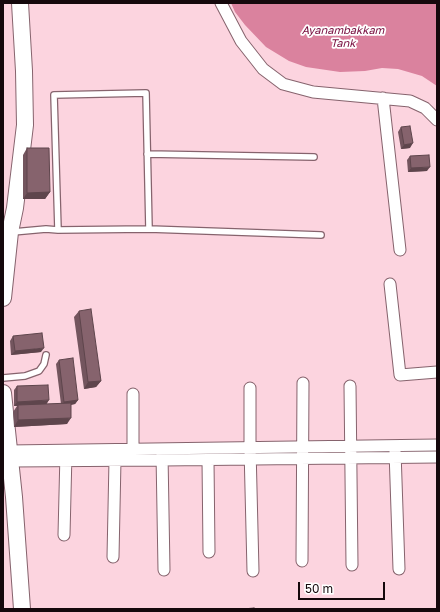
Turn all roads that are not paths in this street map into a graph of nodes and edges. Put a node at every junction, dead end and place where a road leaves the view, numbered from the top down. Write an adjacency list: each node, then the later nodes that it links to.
1 (20, 3): 9 (main road)
2 (221, 3): 3 (street)
3 (383, 98): 4 (street); 11 (street)
4 (437, 120)
5 (148, 154): 6 (lane); 7 (lane); 8 (lane)
6 (314, 157)
7 (149, 229): 8 (lane); 10 (lane)
8 (58, 230): 9 (lane)
9 (10, 232): 13 (main road)
10 (321, 235)
11 (400, 250)
12 (390, 284): 15 (street)
13 (3, 298)
14 (46, 355): 16 (lane)
15 (437, 372)
16 (3, 378)
17 (303, 384): 24 (street)
18 (350, 386): 25 (street)
19 (250, 388): 27 (street)
20 (3, 393): 29 (main road)
21 (133, 394): 26 (street)
22 (437, 445): 23 (street)
23 (394, 446): 25 (street); 33 (street)
24 (303, 447): 25 (street); 27 (street); 34 (street)
25 (351, 447): 32 (street)
26 (133, 450): 28 (street); 30 (street)
27 (251, 454): 28 (street); 34 (street); 36 (street); 44 (street)
28 (162, 455): 35 (street); 36 (street); 43 (street)
29 (10, 456): 30 (street); 45 (main road)
30 (66, 456): 35 (street); 37 (street)
31 (437, 457): 33 (street)
32 (351, 458): 33 (street); 34 (street); 41 (street)
33 (395, 458): 42 (street)
34 (303, 459): 40 (street)
35 (115, 460): 39 (street)
36 (208, 460): 38 (street)
37 (64, 535)
38 (209, 552)
39 (114, 557)
40 (302, 561)
41 (352, 565)
42 (399, 569)
43 (164, 570)
44 (253, 571)
45 (22, 609)

